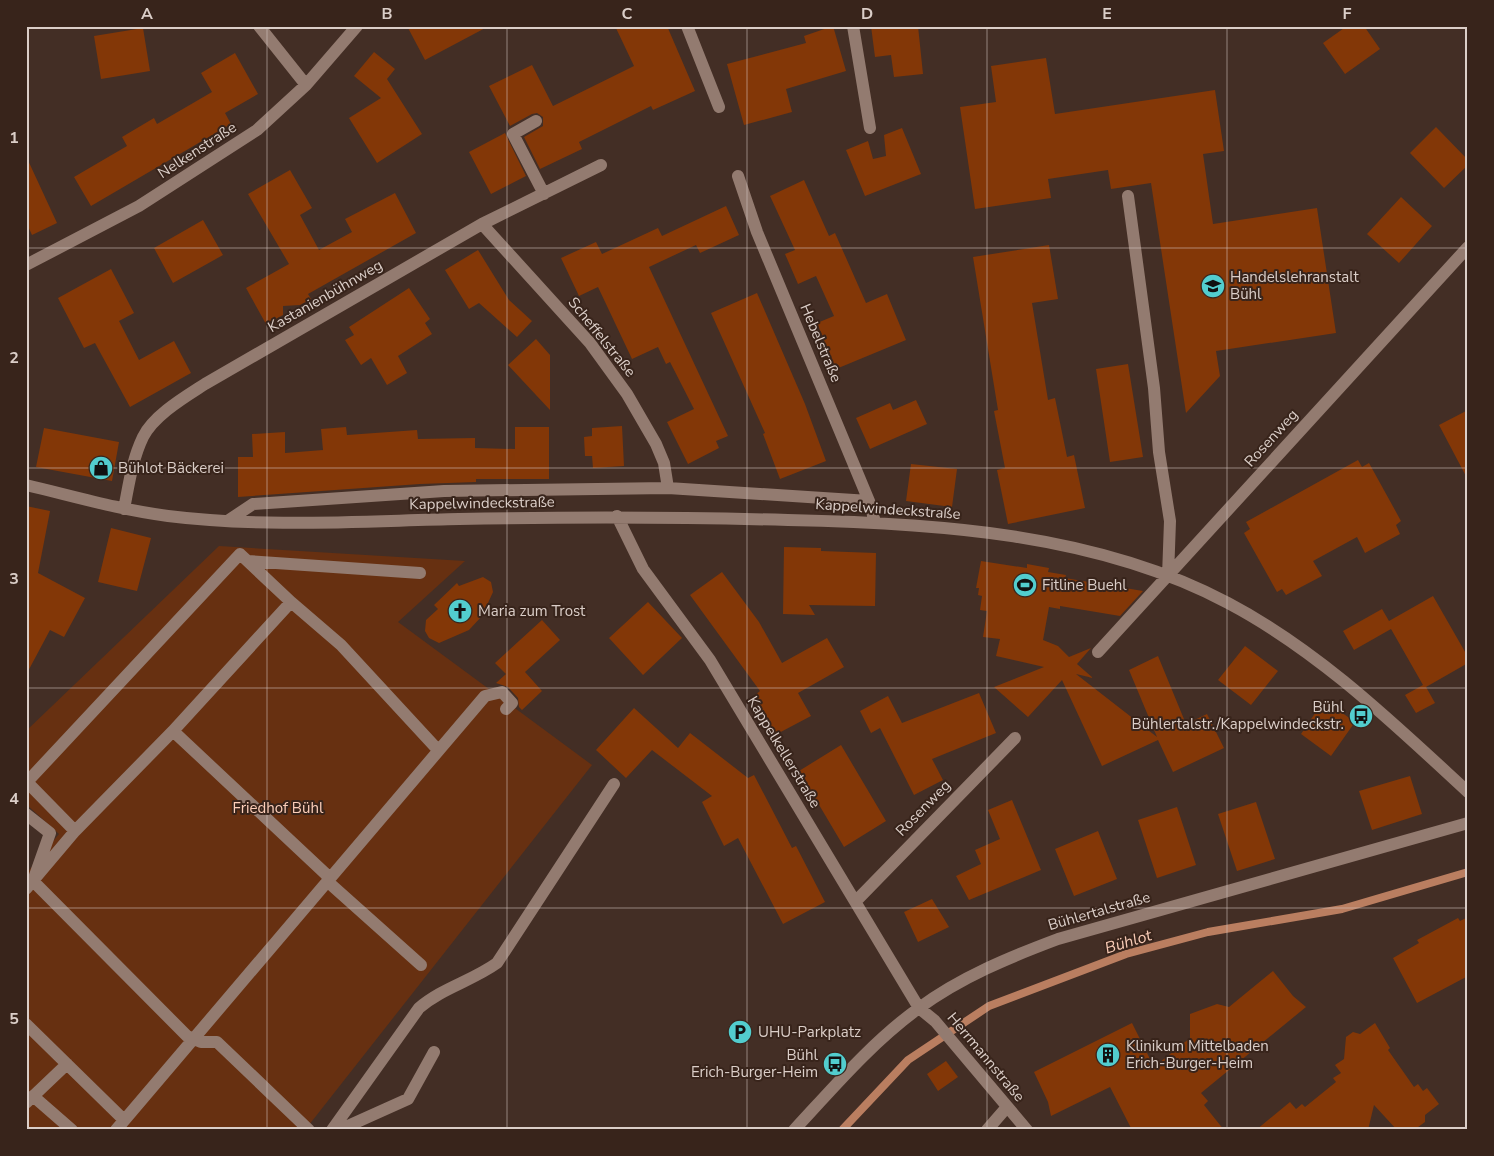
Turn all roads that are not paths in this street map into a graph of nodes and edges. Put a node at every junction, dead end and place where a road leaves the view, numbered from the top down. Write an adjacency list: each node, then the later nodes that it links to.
1 (259, 26): 5 (street)
2 (357, 26): 5 (street, Nelkenstraße)
3 (687, 26): 6 (street)
4 (853, 26): 8 (street)
5 (306, 85): 15 (street, Nelkenstraße)
6 (719, 107)
7 (536, 121): 11 (street)
8 (870, 128)
9 (601, 165): 11 (street, Kastanienbühnweg)
10 (738, 176): 18 (street, Hebelstraße)
11 (544, 194): 13 (street, Kastanienbühnweg)
12 (1128, 196): 25 (street)
13 (482, 224): 17 (street, Scheffelstraße); 19 (street, Kastanienbühnweg)
14 (1468, 247): 25 (street, Rosenweg)
15 (26, 265)
16 (26, 485): 19 (street, Kappelwindeckstraße)
17 (668, 488): 18 (street, Kappelwindeckstraße); 21 (street, Kappelwindeckstraße)
18 (869, 501): 22 (street, Hebelstraße)
19 (124, 509): 21 (street, Kappelwindeckstraße)
20 (617, 516): 21 (street, Kappelwindeckstraße); 22 (street, Kappelwindeckstraße); 39 (street, Kappelkellerstraße)
21 (229, 520)
22 (875, 522): 25 (street, Kappelwindeckstraße)
23 (248, 561): 24 (street); 26 (street); 36 (street)
24 (420, 573)
25 (1168, 576): 27 (street, Rosenweg); 33 (street, Kappelwindeckstraße)
26 (291, 602): 29 (street); 31 (street)
27 (1098, 652)
28 (506, 709): 31 (street)
29 (173, 731): 36 (street); 37 (street)
30 (1014, 738): 39 (street, Rosenweg)
31 (438, 750): 37 (street)
32 (614, 784): 51 (street)
33 (1468, 792)
34 (26, 814): 38 (street)
35 (1467, 827): 41 (street, Bühlertalstraße)
36 (74, 831): 38 (street)
37 (328, 879): 40 (street); 43 (street)
38 (30, 885): 43 (street)
39 (856, 901): 41 (street, Kappelkellerstraße)
40 (421, 965)
41 (919, 1008): 47 (street, Herrmannstraße); 53 (street, Bühlertalstraße)
42 (26, 1024): 45 (street)
43 (193, 1038): 48 (street); 50 (street)
44 (434, 1052): 52 (street)
45 (66, 1064): 46 (street); 48 (street)
46 (30, 1100): 49 (street)
47 (1007, 1107): 54 (street); 55 (street, Herrmannstraße)
48 (120, 1125)
49 (72, 1130)
50 (309, 1130)
51 (332, 1130)
52 (339, 1130)
53 (794, 1130)
54 (988, 1130)
55 (1027, 1130)

